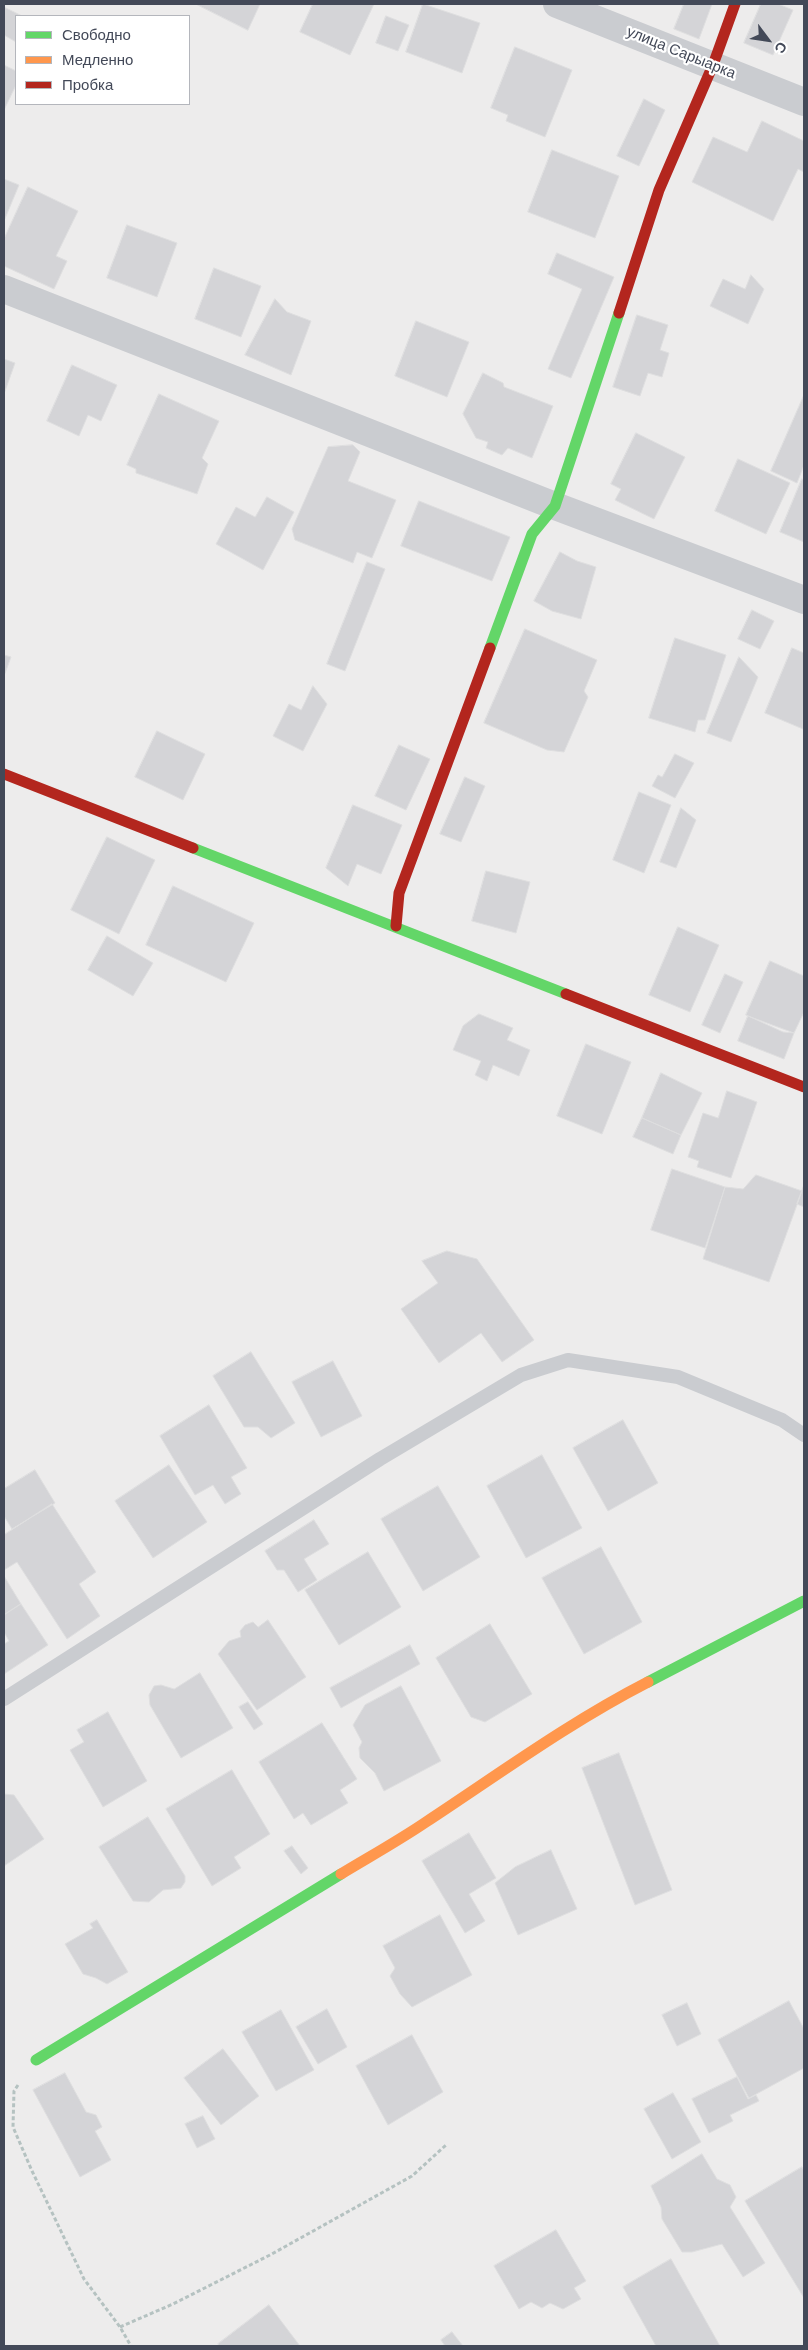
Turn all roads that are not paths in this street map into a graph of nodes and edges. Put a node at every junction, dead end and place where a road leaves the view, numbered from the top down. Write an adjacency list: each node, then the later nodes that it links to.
1 (557, 4): 3 (street, улица Сарыарка)
2 (735, 4): 3 (street)
3 (713, 65): 4 (street, улица Сарыарка); 6 (street)
4 (804, 102)
5 (4, 289): 6 (street)
6 (555, 506): 7 (street); 9 (street)
7 (804, 600)
8 (4, 774): 9 (street)
9 (396, 926): 10 (street)
10 (804, 1087)
11 (804, 1435): 13 (lane)
12 (804, 1601): 14 (street)
13 (4, 1699)
14 (36, 2060)

